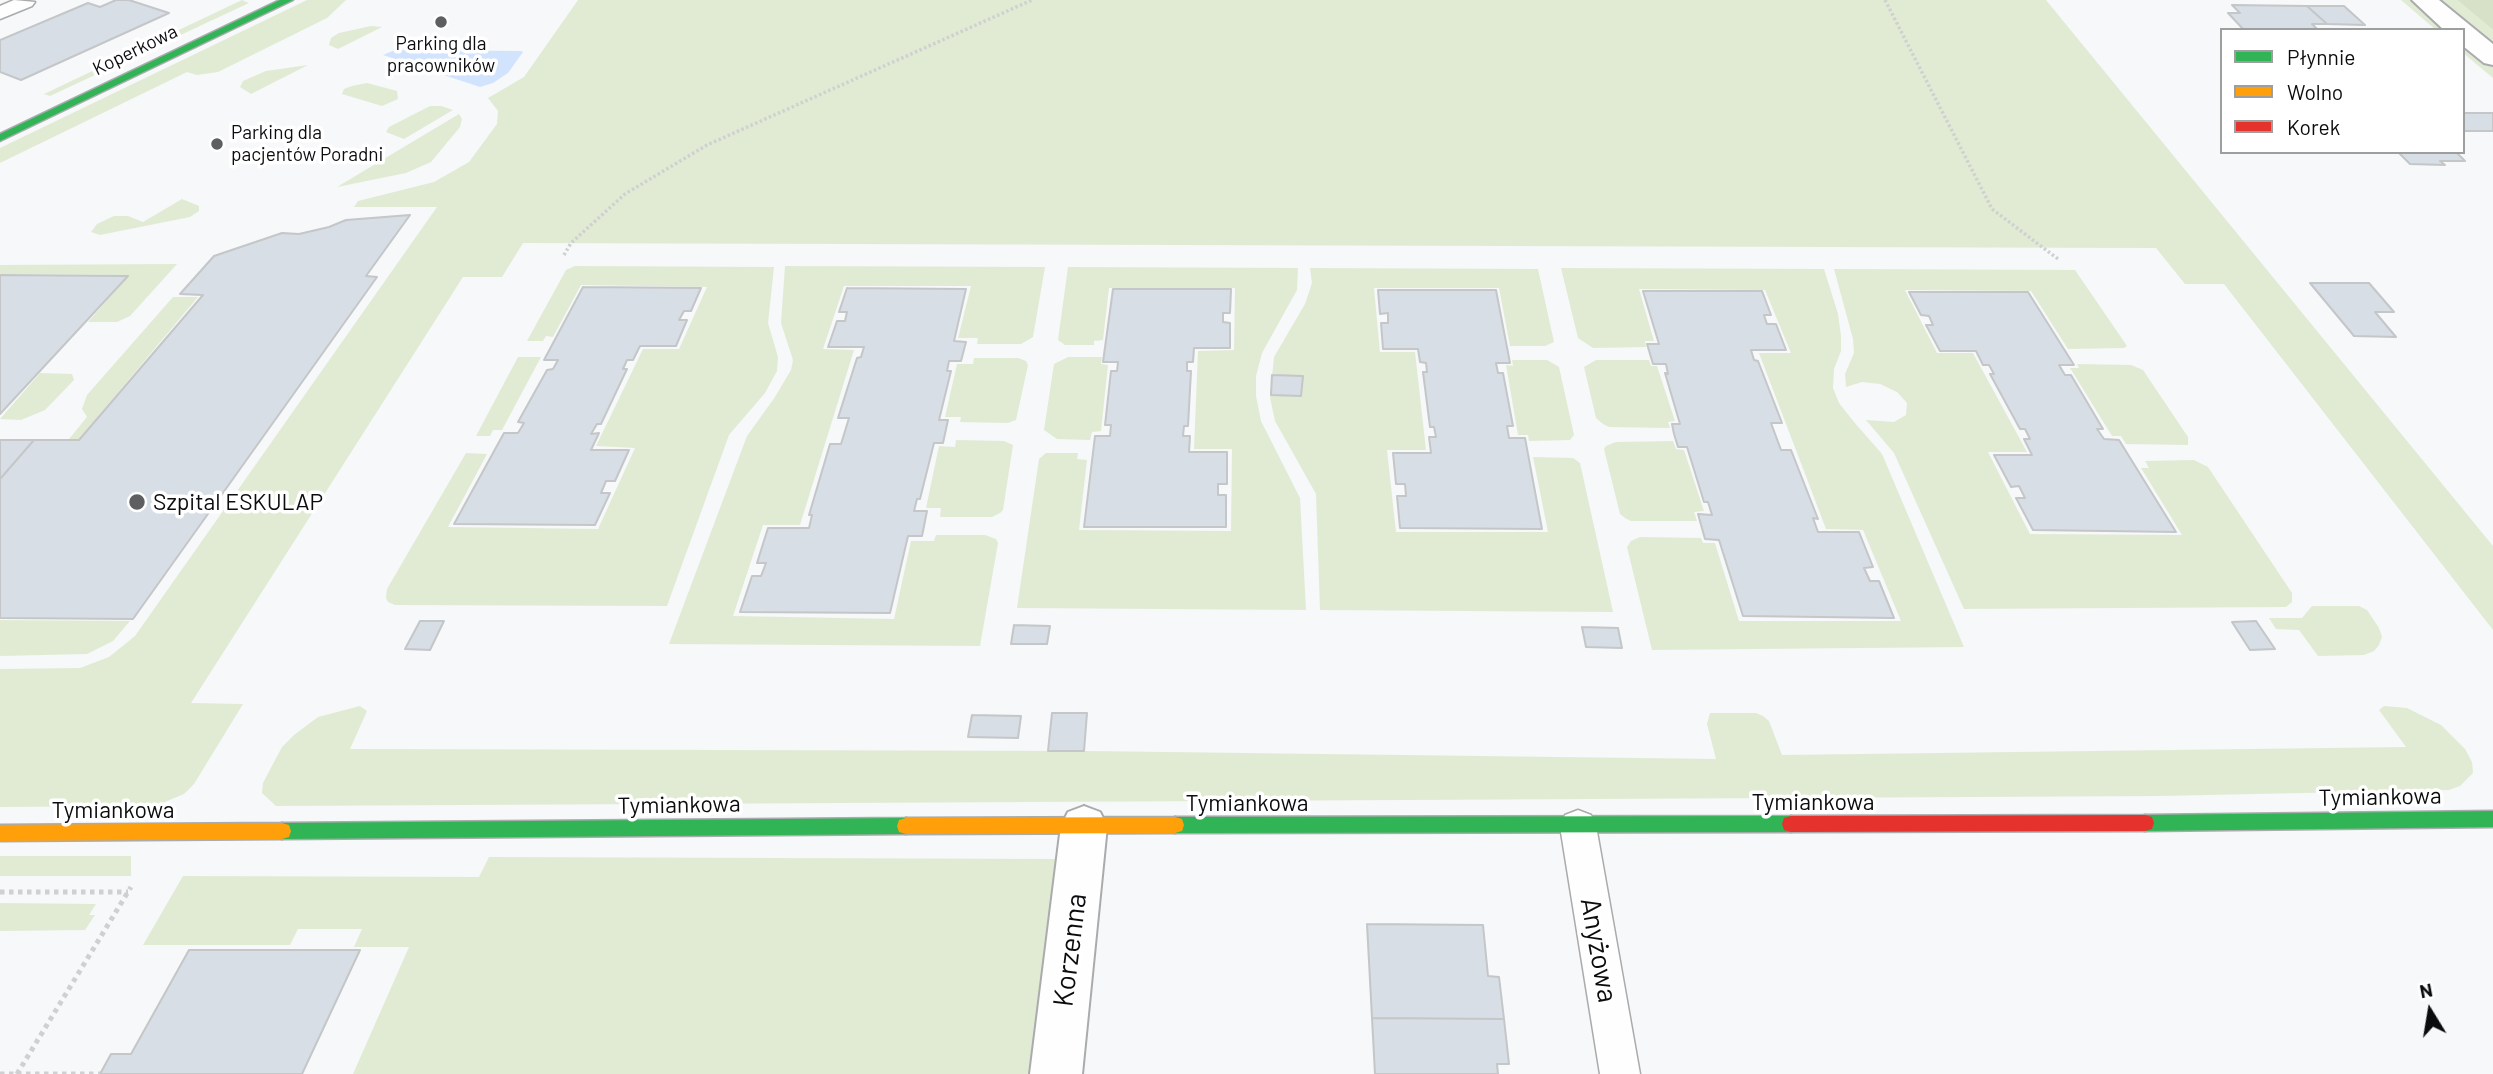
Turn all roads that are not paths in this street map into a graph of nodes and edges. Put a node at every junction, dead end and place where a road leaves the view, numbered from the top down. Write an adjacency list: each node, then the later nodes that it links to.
1 (288, 0): 8 (street, Koperkowa)
2 (2424, 0): 5 (street)
3 (24, 2): 4 (lane)
4 (0, 13)
5 (2458, 28)
6 (2465, 34): 7 (street)
7 (2493, 57)
8 (0, 138)
9 (2493, 819): 11 (street, Tymiankowa)
10 (1084, 826): 11 (street, Tymiankowa); 12 (street, Tymiankowa); 13 (street, Korzenna)
11 (1578, 826): 14 (lane, Anyżowa)
12 (0, 833)
13 (1056, 1074)
14 (1620, 1074)

